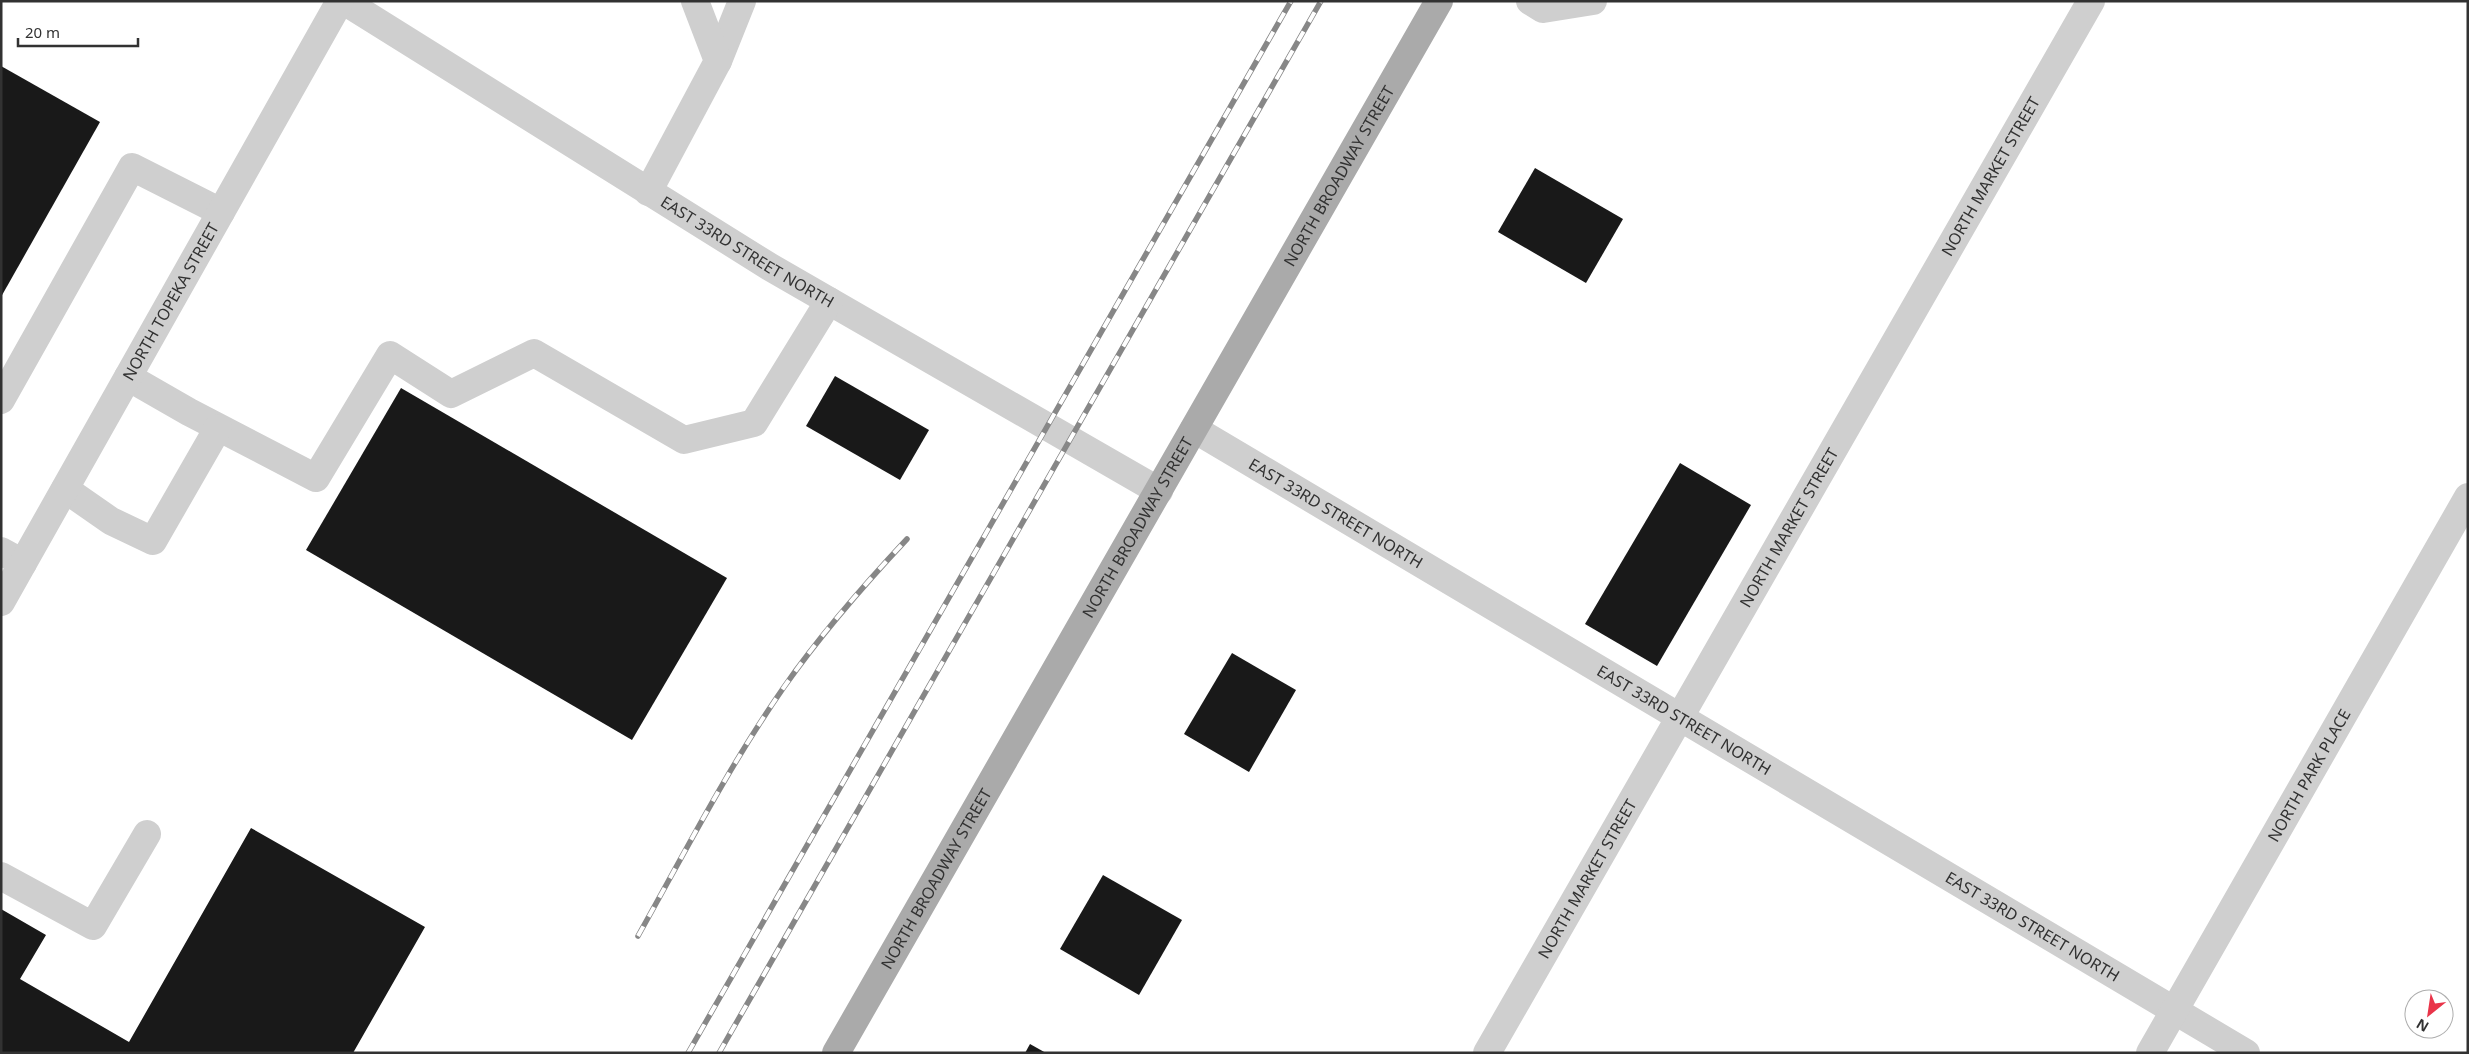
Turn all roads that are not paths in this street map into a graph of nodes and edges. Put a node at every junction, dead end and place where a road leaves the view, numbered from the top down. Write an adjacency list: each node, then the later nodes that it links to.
1 (340, 1): 11 (street, NORTH TOPEKA STREET)
2 (344, 1): 10 (street, EAST 33RD STREET NORTH)
3 (695, 1): 9 (street)
4 (742, 1): 9 (street)
5 (1439, 1): 16 (main road, NORTH BROADWAY STREET)
6 (1530, 1): 7 (street)
7 (1593, 1)
8 (2091, 1): 22 (street, NORTH MARKET STREET)
9 (718, 61): 10 (street)
10 (648, 192): 12 (street, EAST 33RD STREET NORTH)
11 (221, 212): 13 (street, NORTH TOPEKA STREET); 14 (street)
12 (829, 301): 15 (street); 18 (street, EAST 33RD STREET NORTH)
13 (128, 377): 15 (street); 17 (street, NORTH TOPEKA STREET)
14 (1, 400)
15 (218, 428): 17 (street)
16 (1194, 429): 18 (main road, NORTH BROADWAY STREET); 22 (street, EAST 33RD STREET NORTH)
17 (65, 489): 20 (street, NORTH TOPEKA STREET)
18 (1159, 491): 26 (main road, NORTH BROADWAY STREET)
19 (2468, 497): 25 (street, NORTH PARK PLACE)
20 (12, 557): 21 (street, NORTH TOPEKA STREET)
21 (1, 602)
22 (1680, 717): 25 (street, EAST 33RD STREET NORTH); 27 (street, NORTH MARKET STREET)
23 (147, 834): 24 (street)
24 (1, 876)
25 (2175, 1011): 28 (street, NORTH PARK PLACE); 29 (street, EAST 33RD STREET NORTH)
26 (836, 1053)
27 (1487, 1053)
28 (2150, 1053)
29 (2246, 1053)

